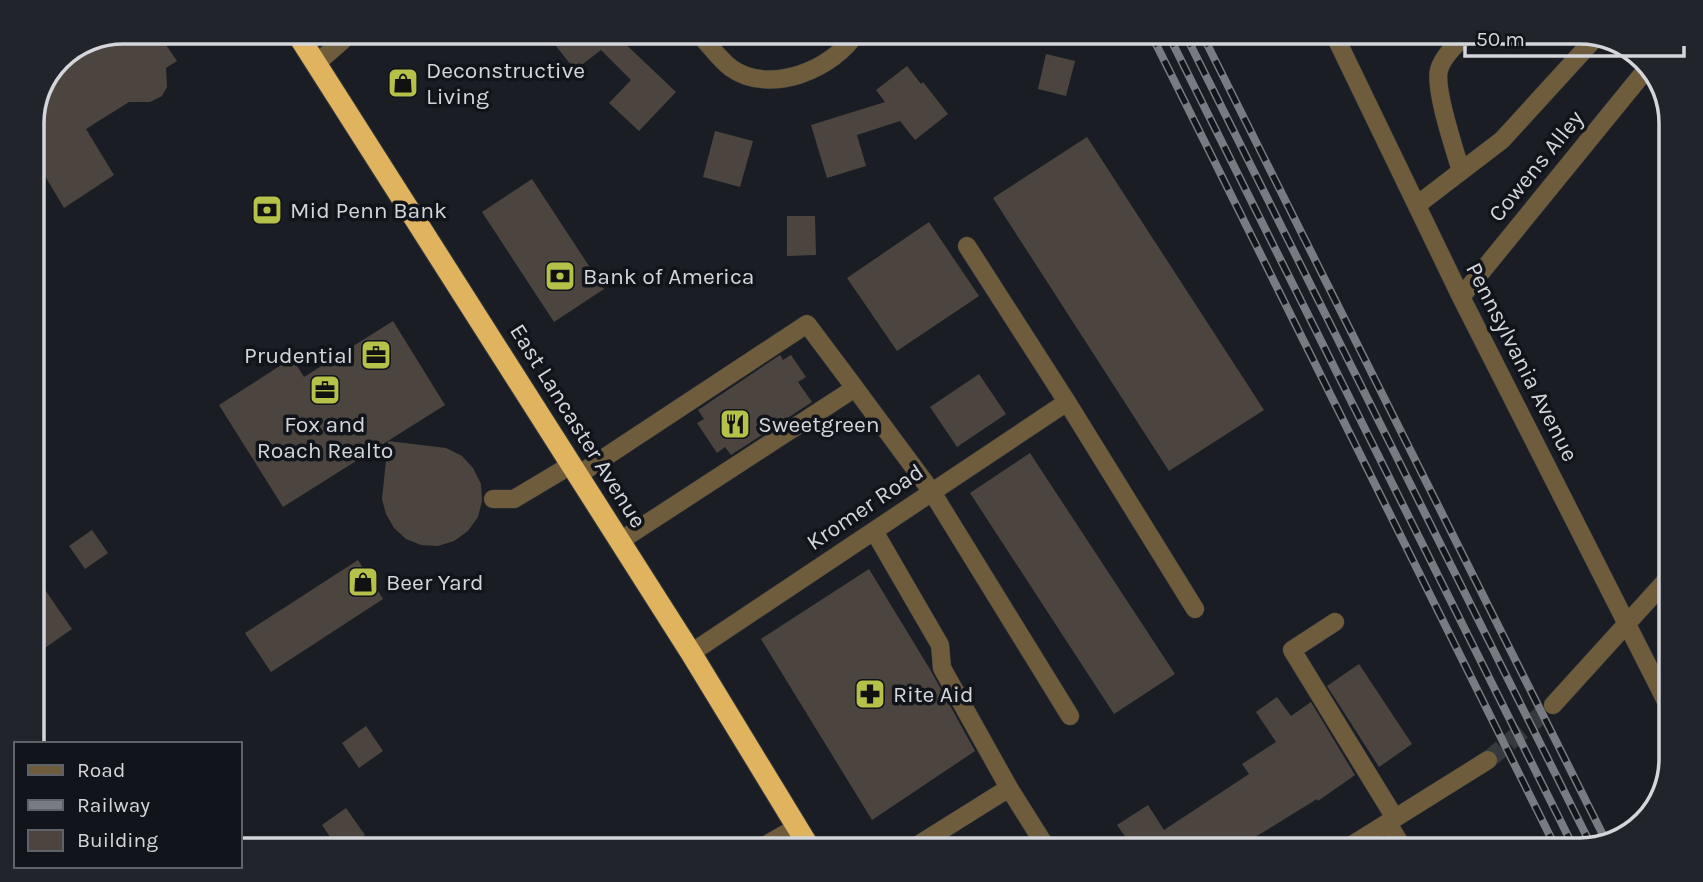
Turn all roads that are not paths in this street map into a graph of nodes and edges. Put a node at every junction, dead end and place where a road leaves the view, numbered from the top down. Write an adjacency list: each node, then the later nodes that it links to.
1 (304, 44): 8 (highway, East Lancaster Avenue)
2 (338, 44): 8 (street)
3 (709, 44): 4 (street)
4 (846, 44)
5 (1339, 44): 11 (street, Pennsylvania Avenue)
6 (1457, 44): 10 (street)
7 (1589, 45): 10 (street)
8 (316, 64): 16 (highway, East Lancaster Avenue)
9 (1642, 74): 13 (street, Cowens Alley)
10 (1461, 171): 11 (street)
11 (1417, 205): 13 (street, Pennsylvania Avenue)
12 (967, 246): 15 (street)
13 (1461, 297): 24 (street, Pennsylvania Avenue)
14 (855, 388): 16 (street); 17 (street); 20 (street)
15 (1067, 402): 17 (street, Kromer Road); 22 (street)
16 (575, 470): 18 (street); 20 (highway, East Lancaster Avenue)
17 (932, 492): 19 (street, Kromer Road); 28 (street)
18 (493, 499)
19 (874, 531): 25 (street, Kromer Road); 30 (street)
20 (620, 541): 25 (highway, East Lancaster Avenue)
21 (1659, 588): 24 (street)
22 (1195, 609)
23 (1335, 622): 31 (street)
24 (1627, 624): 26 (street, Pennsylvania Avenue); 27 (street)
25 (691, 653): 32 (highway, East Lancaster Avenue)
26 (1659, 687)
27 (1553, 705)
28 (1070, 716)
29 (1488, 760): 31 (street)
30 (1009, 788): 35 (street); 36 (street)
31 (1392, 821): 37 (street); 38 (street)
32 (797, 827): 33 (street); 34 (highway, East Lancaster Avenue)
33 (778, 838)
34 (804, 838)
35 (930, 838)
36 (1040, 838)
37 (1364, 838)
38 (1399, 838)

